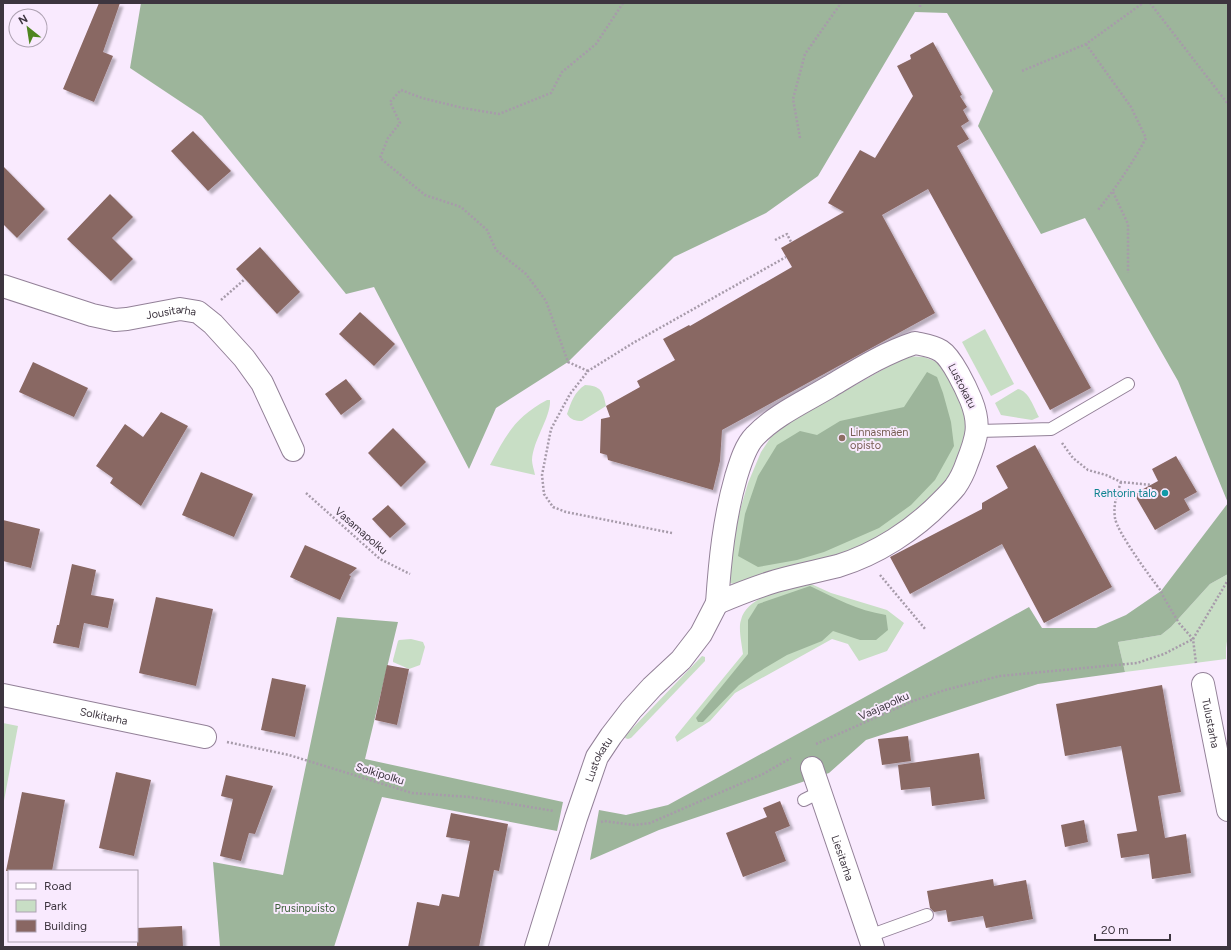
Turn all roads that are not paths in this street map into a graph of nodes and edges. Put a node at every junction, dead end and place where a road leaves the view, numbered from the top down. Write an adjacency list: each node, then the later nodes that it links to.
1 (3, 286): 4 (street, Jousitarha)
2 (1128, 384): 3 (lane)
3 (978, 431): 5 (street, Lustokatu); 5 (street, Lustokatu)
4 (293, 450)
5 (717, 603): 13 (street, Lustokatu)
6 (1203, 684): 10 (street, Tulustarha)
7 (3, 695): 8 (street, Solkitarha)
8 (206, 737)
9 (804, 761): 12 (street, Liesitarha)
10 (1228, 810)
11 (928, 915): 12 (lane)
12 (871, 941)
13 (536, 947)

